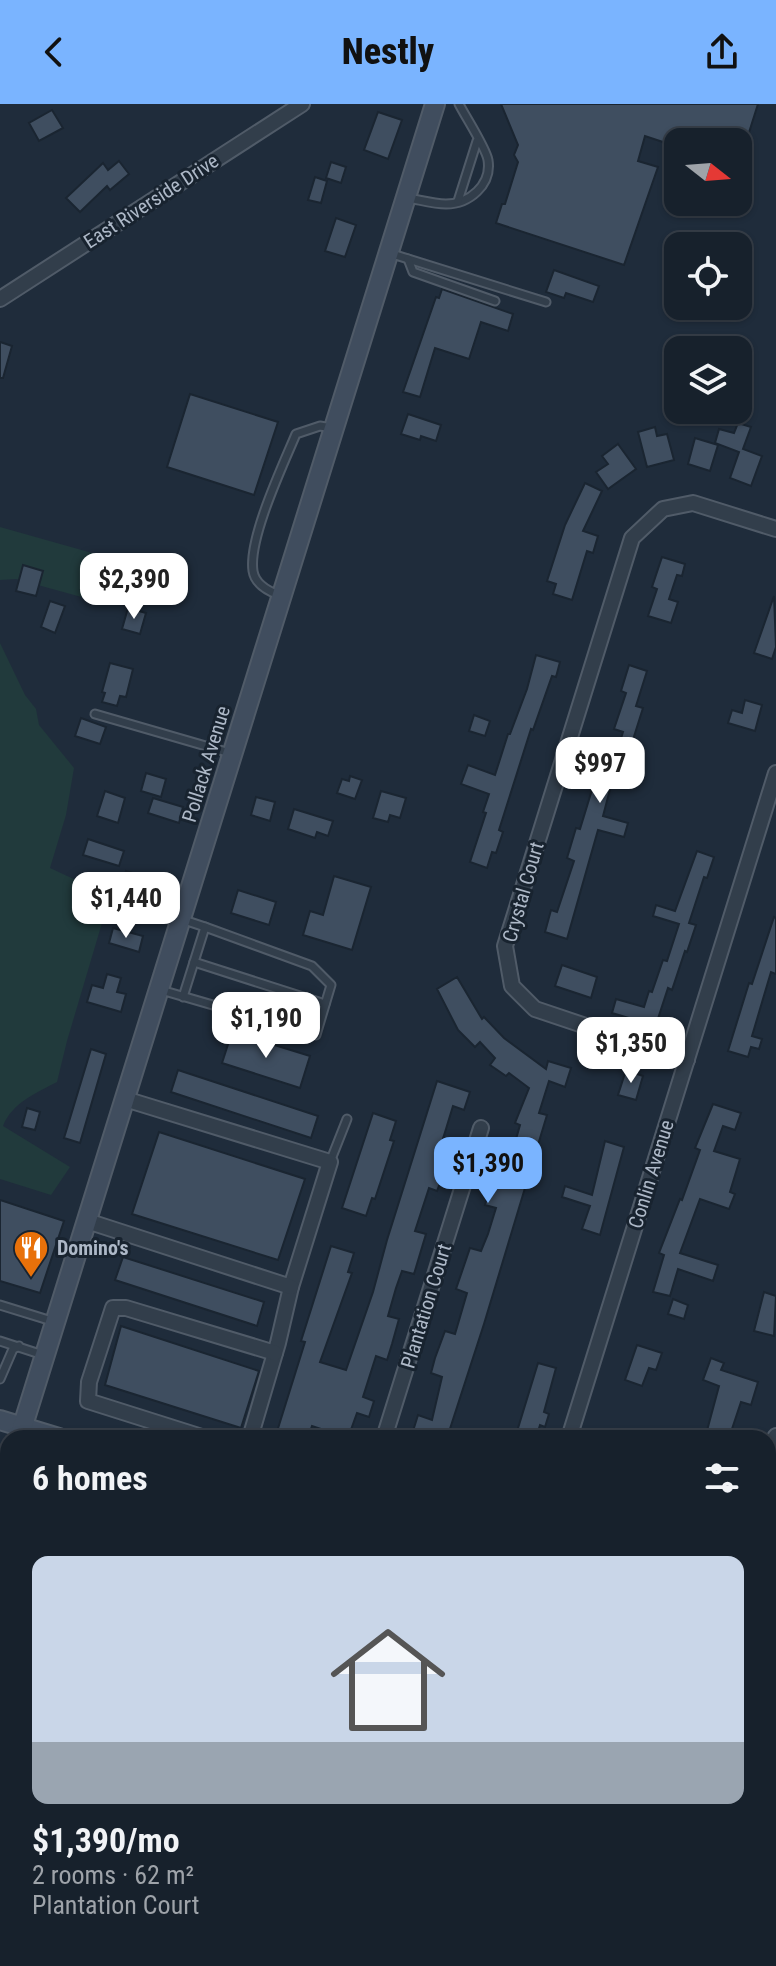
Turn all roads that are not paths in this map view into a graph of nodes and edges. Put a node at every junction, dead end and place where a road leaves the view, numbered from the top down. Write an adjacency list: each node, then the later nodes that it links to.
1 (302, 104): 9 (street, East Riverside Drive)
2 (435, 104): 5 (street, Pollack Avenue)
3 (459, 104): 4 (lane)
4 (477, 141): 6 (lane); 6 (lane)
5 (406, 197): 6 (lane); 7 (street, Pollack Avenue)
6 (458, 201)
7 (389, 253): 8 (lane); 12 (street, Pollack Avenue)
8 (408, 259): 10 (lane); 11 (lane)
9 (0, 299)
10 (495, 301)
11 (546, 302)
12 (334, 428): 14 (street, Pollack Avenue); 14 (lane)
13 (776, 529): 24 (street, Crystal Court)
14 (282, 596): 16 (street, Pollack Avenue)
15 (95, 714): 16 (lane)
16 (233, 754): 18 (street, Pollack Avenue)
17 (776, 773): 24 (street, Conlin Avenue)
18 (181, 919): 19 (lane); 21 (street, Pollack Avenue)
19 (205, 927): 20 (lane); 23 (lane)
20 (194, 962): 22 (lane); 23 (lane)
21 (159, 990): 22 (lane); 25 (street, Pollack Avenue)
22 (183, 997): 23 (lane)
23 (325, 1004)
24 (687, 1060): 42 (street, Conlin Avenue)
25 (125, 1099): 28 (street); 29 (street, Pollack Avenue)
26 (347, 1119): 28 (lane)
27 (481, 1128): 41 (street, Plantation Court)
28 (330, 1162): 30 (street)
29 (87, 1221): 30 (street); 32 (street, Pollack Avenue)
30 (291, 1287): 35 (street)
31 (0, 1305): 32 (lane)
32 (48, 1320): 36 (street, Pollack Avenue)
33 (0, 1341): 34 (lane)
34 (19, 1346): 36 (lane); 37 (lane)
35 (275, 1353): 39 (street); 40 (street)
36 (45, 1356): 38 (street, Pollack Avenue)
37 (0, 1379)
38 (22, 1430)
39 (180, 1430)
40 (252, 1430)
41 (387, 1430)
42 (571, 1430)

